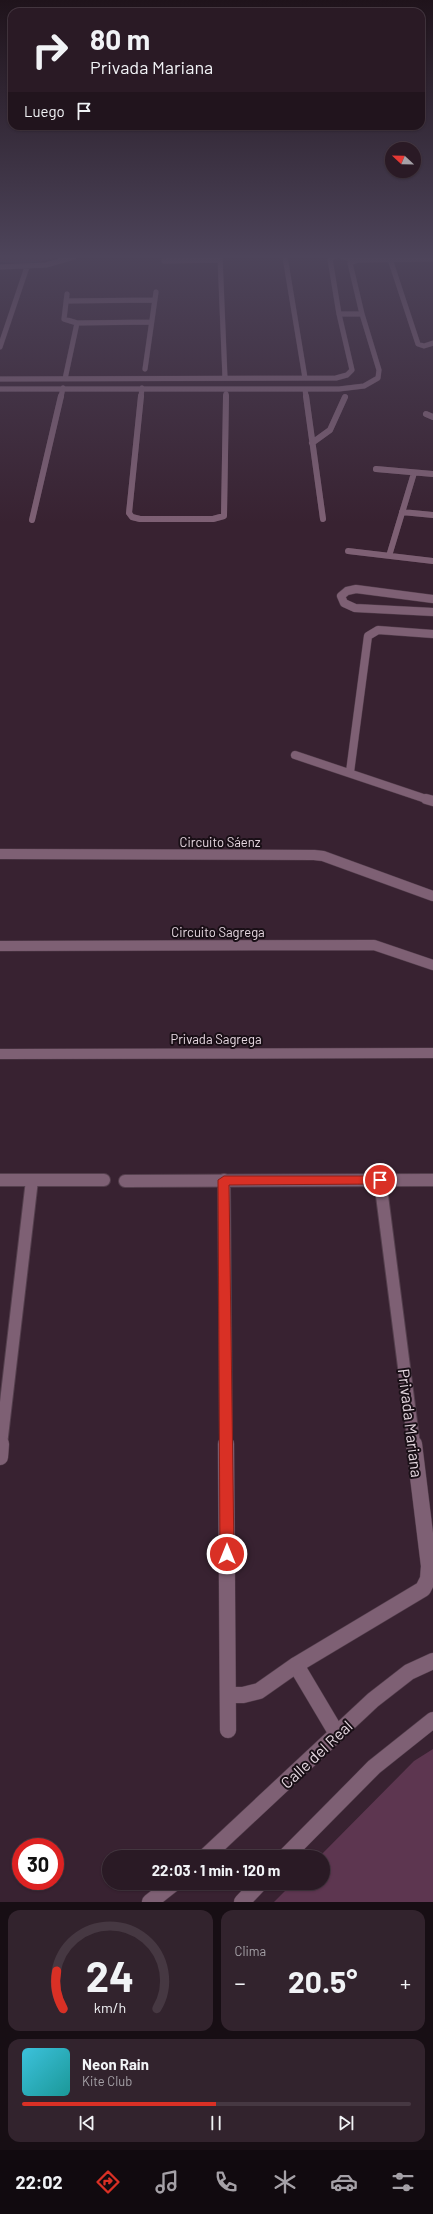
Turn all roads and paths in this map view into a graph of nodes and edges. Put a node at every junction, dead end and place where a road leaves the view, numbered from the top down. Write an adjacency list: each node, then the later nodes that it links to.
1 (72, 346): 11 (street)
2 (148, 346): 7 (street)
3 (224, 346): 8 (street)
4 (300, 346): 9 (street)
5 (346, 346): 9 (street)
6 (372, 346): 15 (street)
7 (145, 369)
8 (225, 378): 9 (street); 11 (street)
9 (305, 378)
10 (0, 379): 11 (street)
11 (65, 379)
12 (63, 388): 13 (street); 14 (street); 27 (street)
13 (142, 388): 15 (street); 16 (street)
14 (0, 389)
15 (305, 389): 20 (street)
16 (226, 394)
17 (345, 397): 20 (street)
18 (426, 414): 19 (street)
19 (433, 417)
20 (312, 443): 26 (street)
21 (376, 469): 22 (street)
22 (414, 473): 23 (street); 24 (street)
23 (433, 474)
24 (402, 512): 25 (street); 29 (street)
25 (433, 515)
26 (323, 519)
27 (32, 520)
28 (348, 551): 29 (street)
29 (389, 556): 30 (street)
30 (433, 561)
31 (433, 599): 32 (street)
32 (433, 612)
33 (433, 634): 35 (street)
34 (295, 755): 35 (street)
35 (350, 772): 36 (street)
36 (433, 801)
37 (0, 854): 38 (street, Circuito Sáenz)
38 (433, 896)
39 (0, 946): 40 (street, Circuito Sagrega)
40 (433, 965)
41 (433, 1053): 42 (street, Privada Sagrega)
42 (0, 1054)
43 (0, 1180): 44 (street)
44 (32, 1180): 45 (street); 50 (street)
45 (104, 1180)
46 (224, 1180): 47 (street); 49 (street); 53 (street)
47 (380, 1180): 48 (street); 52 (street, Privada Mariana)
48 (433, 1180)
49 (125, 1181)
50 (0, 1457)
51 (433, 1661): 56 (street, Calle del Real)
52 (296, 1665): 53 (street, Privada Mariana); 56 (street)
53 (228, 1694): 55 (street)
54 (433, 1720): 58 (street)
55 (228, 1730)
56 (338, 1734): 57 (street, Calle del Real)
57 (213, 1850)
58 (292, 1850)
59 (165, 1890): 61 (street)
60 (253, 1890): 62 (street)
61 (150, 1902)
62 (242, 1902)

